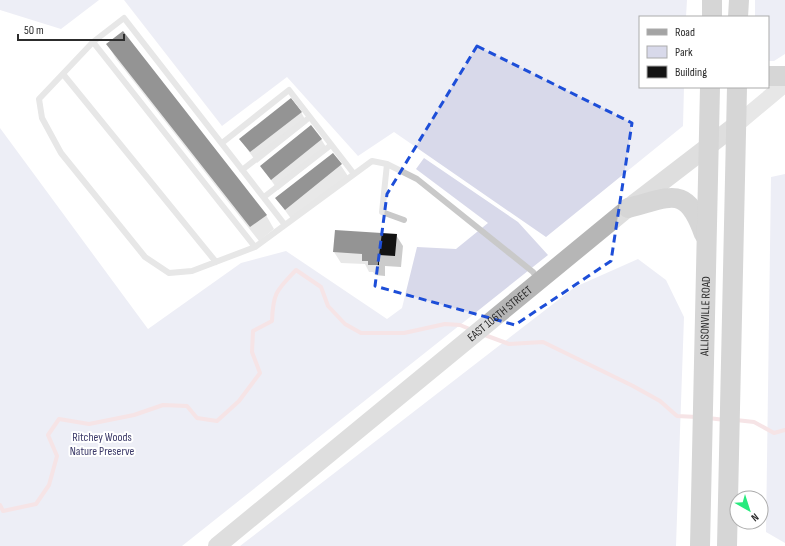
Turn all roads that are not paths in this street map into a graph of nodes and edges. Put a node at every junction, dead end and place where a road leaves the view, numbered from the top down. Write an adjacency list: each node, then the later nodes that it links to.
1 (712, 0): 3 (main road)
2 (739, 0): 4 (main road)
3 (712, 16)
4 (738, 16)
5 (94, 42): 6 (lane); 14 (lane); 25 (lane)
6 (63, 74): 26 (lane); 26 (lane)
7 (769, 76): 8 (main road)
8 (785, 76)
9 (785, 84): 13 (street, EAST 106TH STREET)
10 (710, 88): 16 (main road, ALLISONVILLE ROAD)
11 (737, 88): 13 (main road)
12 (310, 118): 14 (lane); 15 (lane); 18 (lane)
13 (736, 124): 16 (main road, EAST 106TH STREET); 30 (main road)
14 (222, 143): 18 (lane)
15 (331, 145): 19 (lane); 20 (lane)
16 (708, 145): 21 (main road, EAST 106TH STREET); 24 (main road, ALLISONVILLE ROAD)
17 (386, 164): 19 (lane); 22 (lane); 27 (lane)
18 (242, 170): 20 (lane)
19 (354, 174): 23 (lane)
20 (264, 197): 23 (lane)
21 (628, 208): 24 (main road); 27 (main road, EAST 106TH STREET)
22 (404, 220)
23 (285, 225): 25 (lane)
24 (706, 240): 29 (main road, ALLISONVILLE ROAD)
25 (255, 247): 26 (lane)
26 (216, 262)
27 (540, 282): 28 (main road, EAST 106TH STREET)
28 (217, 546)
29 (700, 546)
30 (727, 546)

